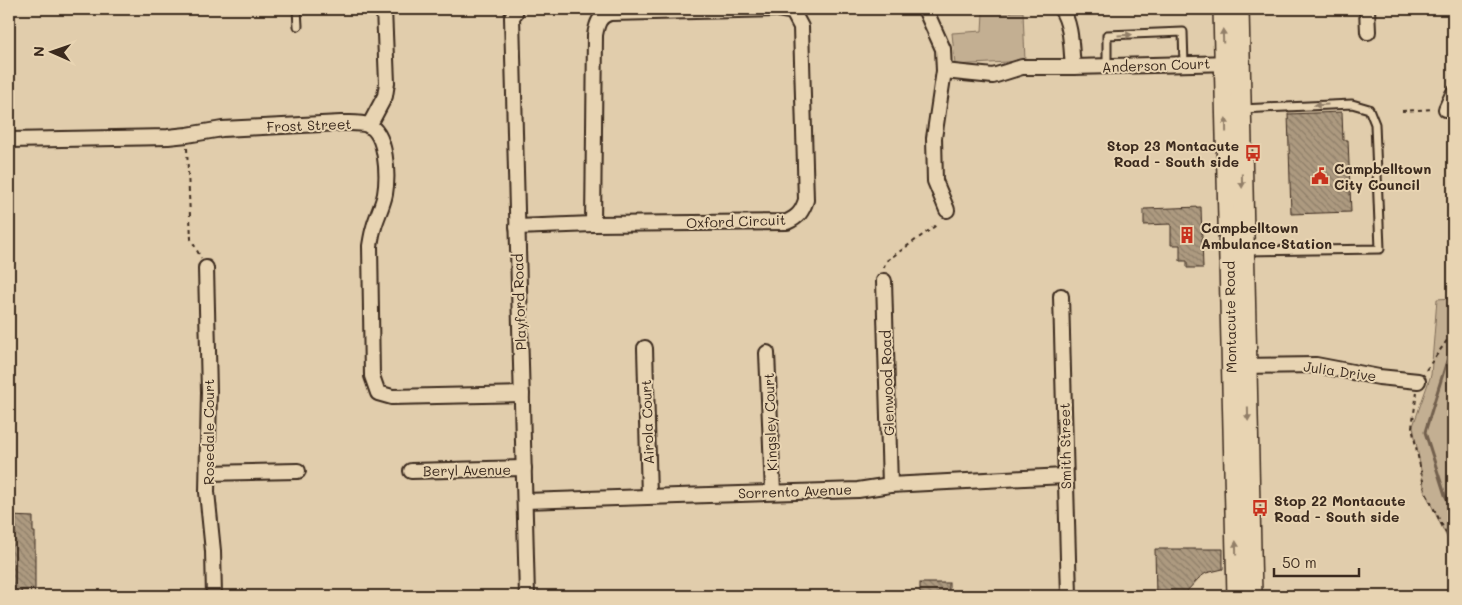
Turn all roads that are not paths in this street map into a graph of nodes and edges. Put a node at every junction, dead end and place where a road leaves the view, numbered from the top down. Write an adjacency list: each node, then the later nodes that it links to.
1 (297, 9): 12 (lane)
2 (384, 9): 22 (street)
3 (514, 9): 26 (street, Playford Road)
4 (776, 9): 10 (street, Oxford Circuit); 11 (street, Oxford Circuit)
5 (925, 9): 18 (street)
6 (1061, 9): 17 (street)
7 (1222, 9): 14 (main road, Montacute Road, one-way to 7)
8 (1238, 9): 14 (main road, Montacute Road)
9 (1367, 9): 13 (street)
10 (598, 14): 25 (street, Oxford Circuit)
11 (801, 14): 25 (street, Oxford Circuit)
12 (298, 26)
13 (1368, 32)
14 (1232, 63): 15 (street, Anderson Court); 20 (main road, Montacute Road); 33 (main road, Montacute Road, one-way to 14)
15 (1184, 64): 16 (street, Anderson Court); 16 (lane, one-way to 15)
16 (1107, 66): 17 (street, Anderson Court)
17 (1073, 67): 18 (street, Anderson Court)
18 (944, 71): 24 (street)
19 (1453, 94): 21 (street)
20 (1241, 109): 27 (main road, Montacute Road, one-way to 27); 27 (lane, one-way to 20)
21 (1446, 109)
22 (369, 126): 23 (street, Frost Street); 35 (street, Frost Street)
23 (9, 140)
24 (947, 210)
25 (593, 224): 26 (street, Oxford Circuit)
26 (517, 226): 35 (street, Playford Road)
27 (1244, 252): 33 (main road, Montacute Road)
28 (206, 268): 39 (street, Rosedale Court)
29 (884, 281): 41 (street, Glenwood Road)
30 (1061, 296): 40 (street, Smith Street)
31 (645, 348): 43 (street, Airola Court)
32 (767, 353): 42 (street, Kingsley Court)
33 (1239, 366): 34 (street, Julia Drive); 45 (main road, Montacute Road)
34 (1418, 381)
35 (522, 394): 36 (street, Playford Road)
36 (524, 468): 38 (street, Beryl Avenue); 44 (street, Playford Road)
37 (298, 471): 39 (street)
38 (411, 471)
39 (208, 473): 46 (street, Rosedale Court)
40 (1065, 476): 41 (street, Sorrento Avenue); 48 (street, Smith Street)
41 (890, 485): 42 (street, Sorrento Avenue)
42 (773, 492): 43 (street, Sorrento Avenue)
43 (649, 496): 44 (street, Sorrento Avenue)
44 (525, 501): 47 (street, Playford Road)
45 (1242, 591): 49 (main road)
46 (214, 596)
47 (527, 596)
48 (1069, 596)
49 (1264, 596)

